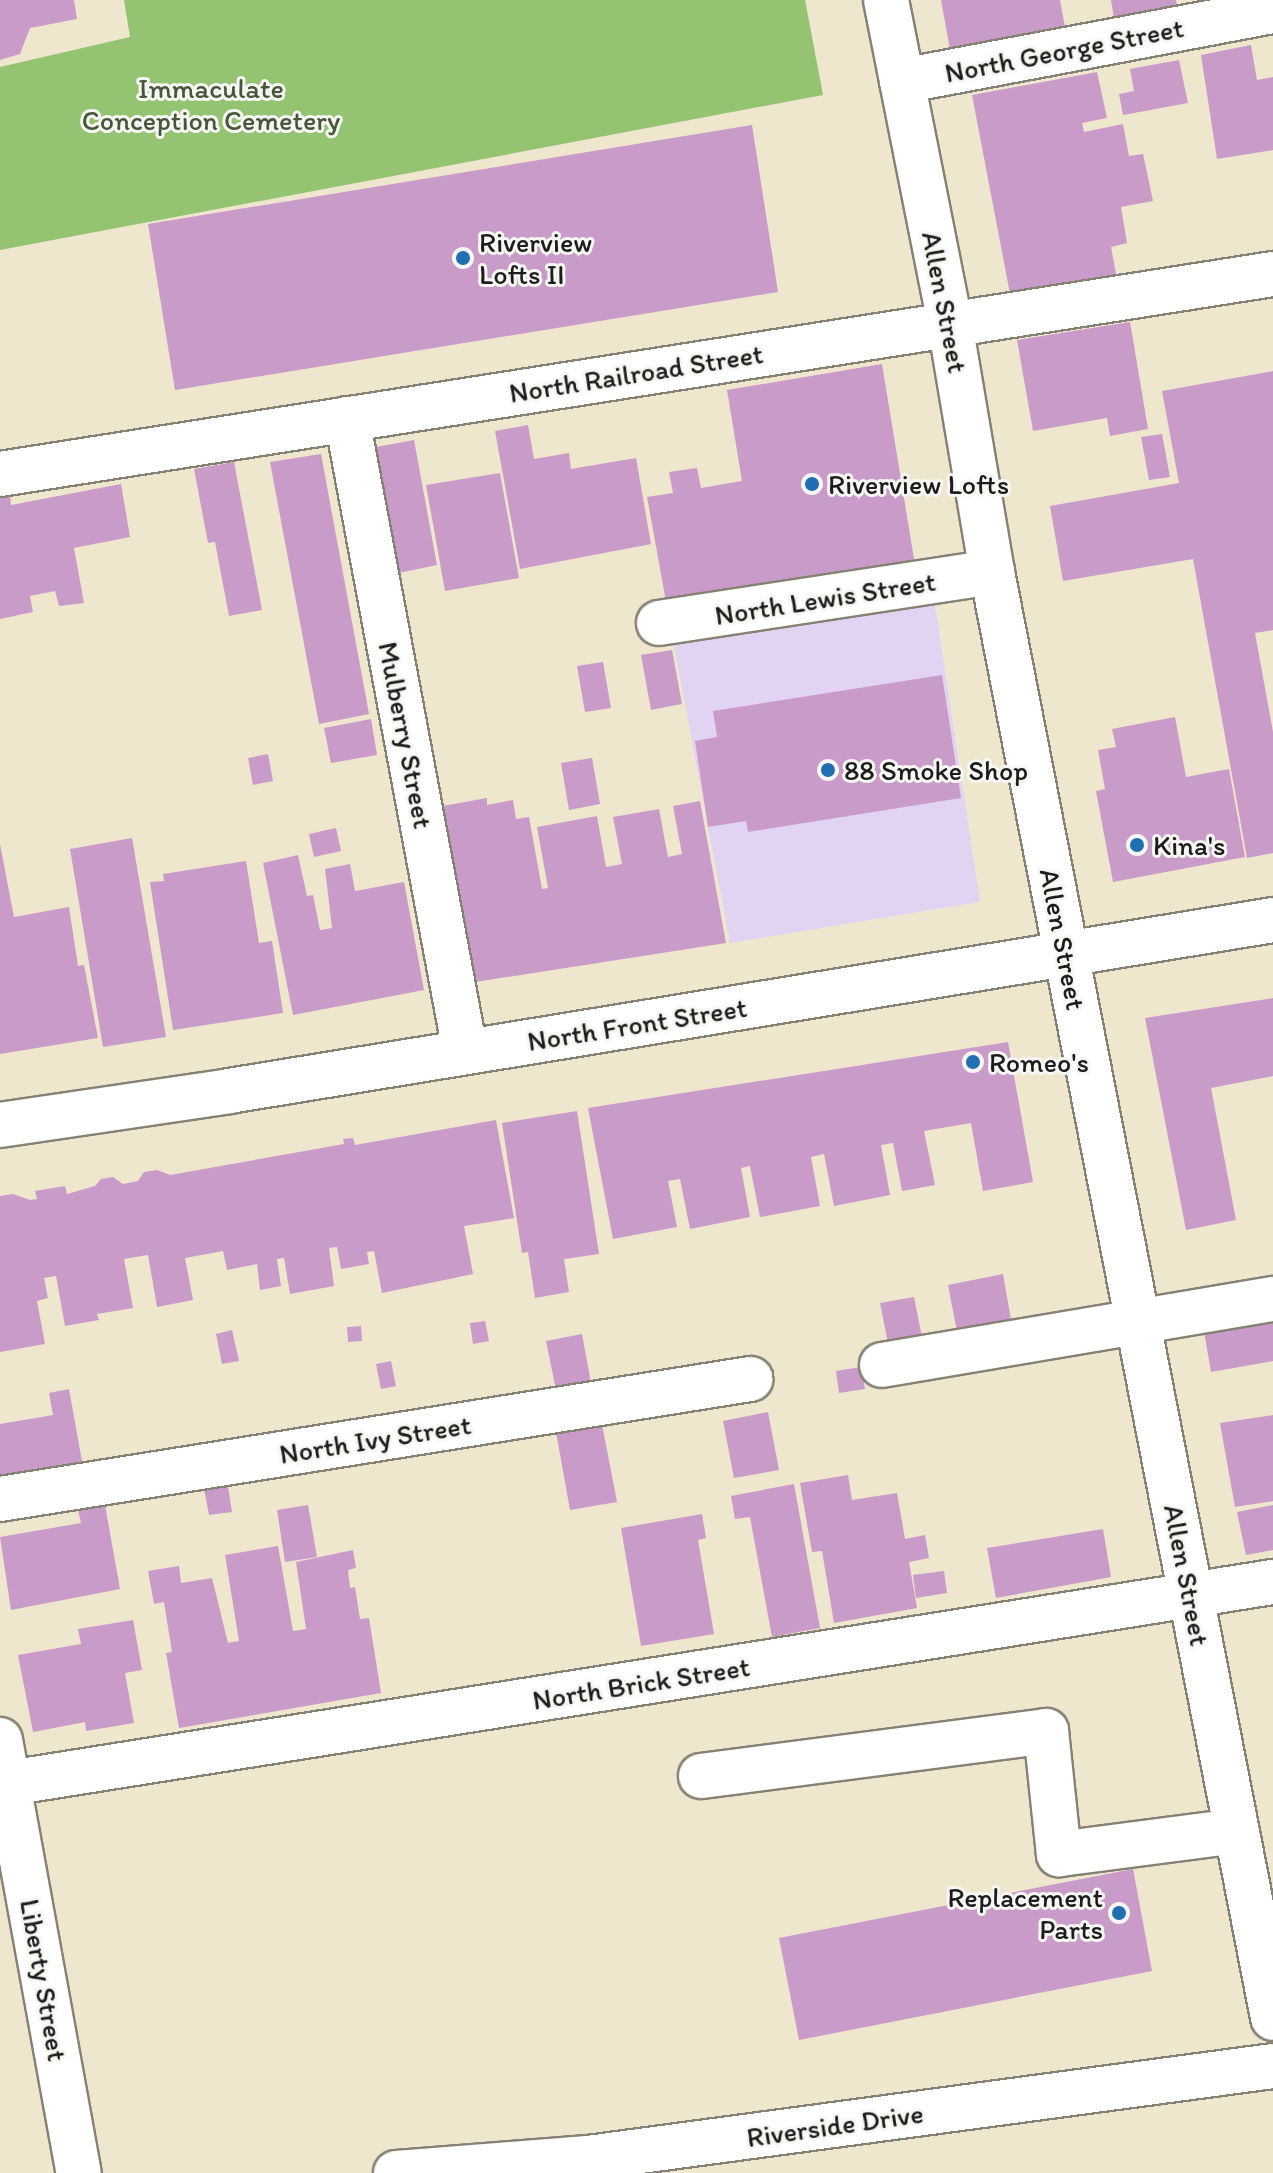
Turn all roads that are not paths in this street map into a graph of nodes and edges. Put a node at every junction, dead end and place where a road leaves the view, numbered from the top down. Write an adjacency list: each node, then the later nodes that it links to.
1 (886, 0): 3 (street, Allen Street)
2 (1273, 11): 3 (street, North George Street)
3 (902, 81): 5 (street, Allen Street)
4 (1273, 274): 5 (street, North Railroad Street)
5 (950, 324): 6 (street, North Railroad Street); 8 (street, Allen Street)
6 (347, 419): 7 (street, North Railroad Street); 12 (street, Mulberry Street)
7 (0, 474)
8 (992, 572): 9 (street, North Lewis Street); 11 (street, Allen Street)
9 (659, 623)
10 (1273, 920): 11 (street, North Front Street)
11 (1066, 954): 12 (street, North Front Street); 15 (street, Allen Street)
12 (465, 1051): 13 (street, North Front Street)
13 (0, 1125)
14 (1273, 1299): 15 (street)
15 (1137, 1322): 16 (street); 20 (street, Allen Street)
16 (882, 1365)
17 (750, 1379): 18 (street, North Ivy Street)
18 (0, 1499)
19 (1273, 1582): 20 (street, North Brick Street)
20 (1190, 1595): 23 (street, North Brick Street); 24 (street, Allen Street)
21 (0, 1740): 23 (street, Liberty Street)
22 (701, 1776): 24 (street)
23 (9, 1783): 28 (street, Liberty Street)
24 (1237, 1831): 25 (street, Allen Street)
25 (1273, 2018)
26 (1273, 2066): 27 (street, Riverside Drive)
27 (589, 2166): 29 (street, Riverside Drive)
28 (79, 2173)
29 (396, 2173)

